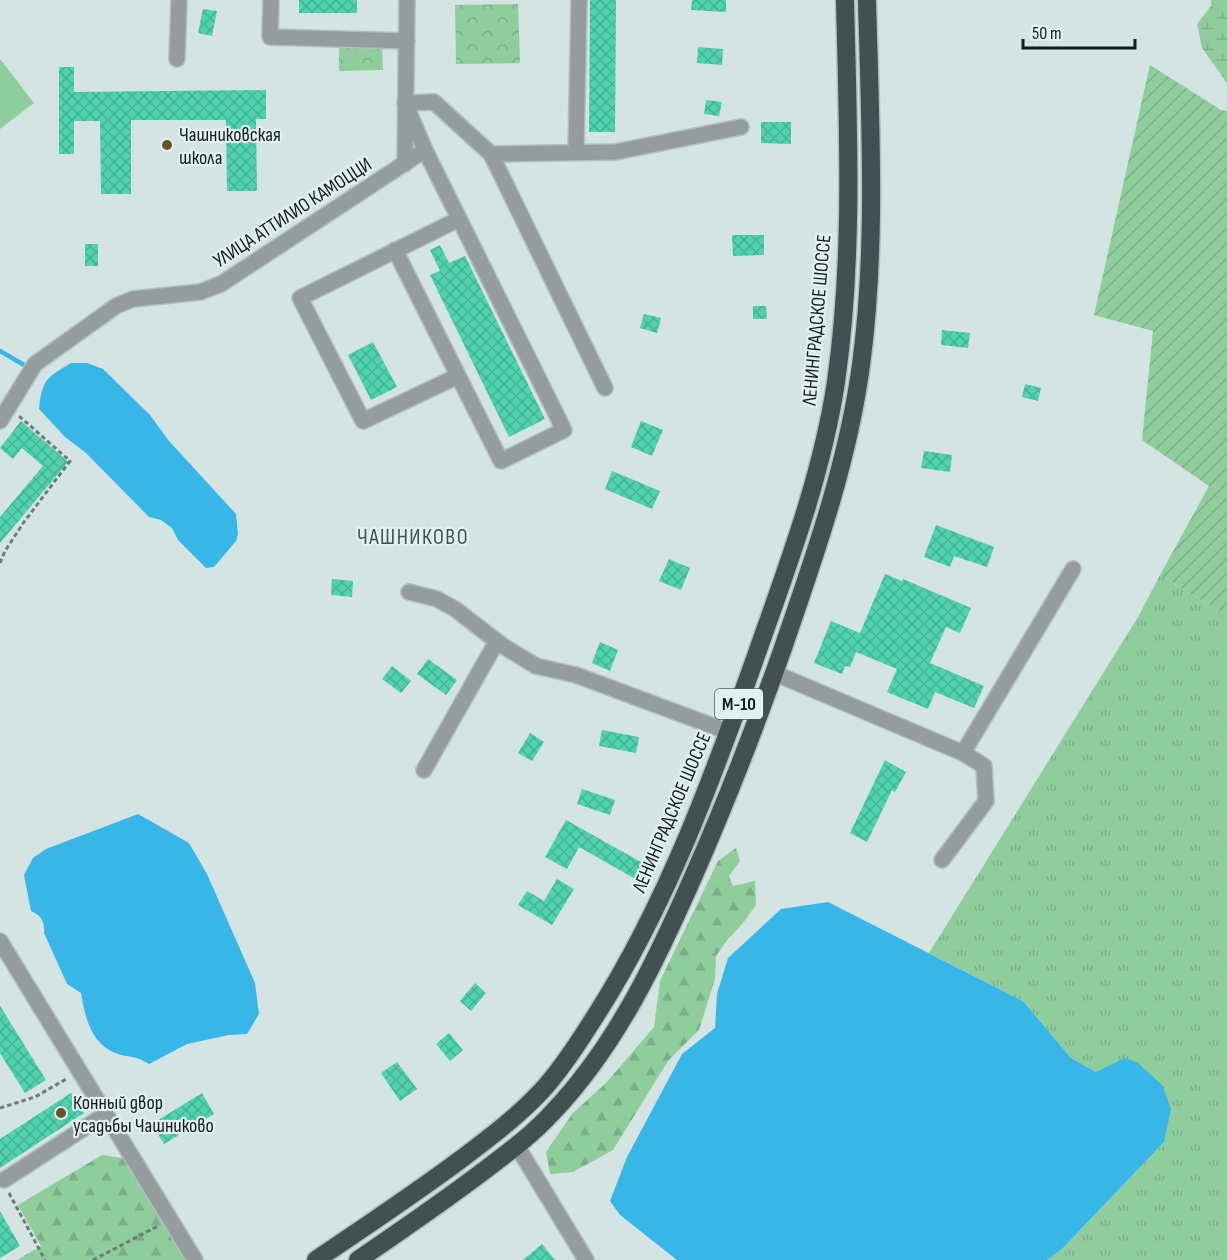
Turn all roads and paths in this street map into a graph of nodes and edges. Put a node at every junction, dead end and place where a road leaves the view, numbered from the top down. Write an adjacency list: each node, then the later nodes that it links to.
1 (179, 0): 8 (street)
2 (271, 0): 7 (street)
3 (407, 0): 7 (street)
4 (579, 0): 12 (street)
5 (845, 0): 26 (highway, ЛЕНИНГРАДСКОЕ ШОССЕ / М-10)
6 (867, 0): 25 (highway, М-10)
7 (406, 40): 9 (street)
8 (177, 59)
9 (405, 103): 11 (street); 13 (street); 14 (street)
10 (741, 127): 12 (street)
11 (425, 150): 14 (street, УЛИЦА АТТИЛИО КАМОЦЦИ); 15 (street)
12 (576, 152): 13 (street)
13 (491, 154): 18 (street)
14 (405, 164): 19 (street, УЛИЦА АТТИЛИО КАМОЦЦИ)
15 (459, 219): 16 (street); 17 (street)
16 (395, 250): 17 (street); 17 (street)
17 (458, 376)
18 (605, 388)
19 (9, 407): 20 (street, УЛИЦА АТТИЛИО КАМОЦЦИ); 21 (path)
20 (0, 421)
21 (0, 563)
22 (1073, 569): 27 (street)
23 (408, 592): 24 (street)
24 (497, 641): 26 (street); 28 (street)
25 (774, 673): 27 (street); 34 (highway, М-10)
26 (729, 732): 40 (highway, ЛЕНИНГРАДСКОЕ ШОССЕ / М-10)
27 (963, 753): 29 (street)
28 (424, 770)
29 (942, 860)
30 (0, 941): 31 (street)
31 (80, 1071): 32 (path); 33 (street)
32 (0, 1108)
33 (106, 1114): 35 (street); 36 (street)
34 (517, 1146): 41 (highway, М-10); 42 (street)
35 (4, 1180): 37 (path)
36 (171, 1220): 38 (path); 39 (street)
37 (45, 1260)
38 (93, 1260)
39 (195, 1260)
40 (316, 1260)
41 (358, 1260)
42 (586, 1260)

